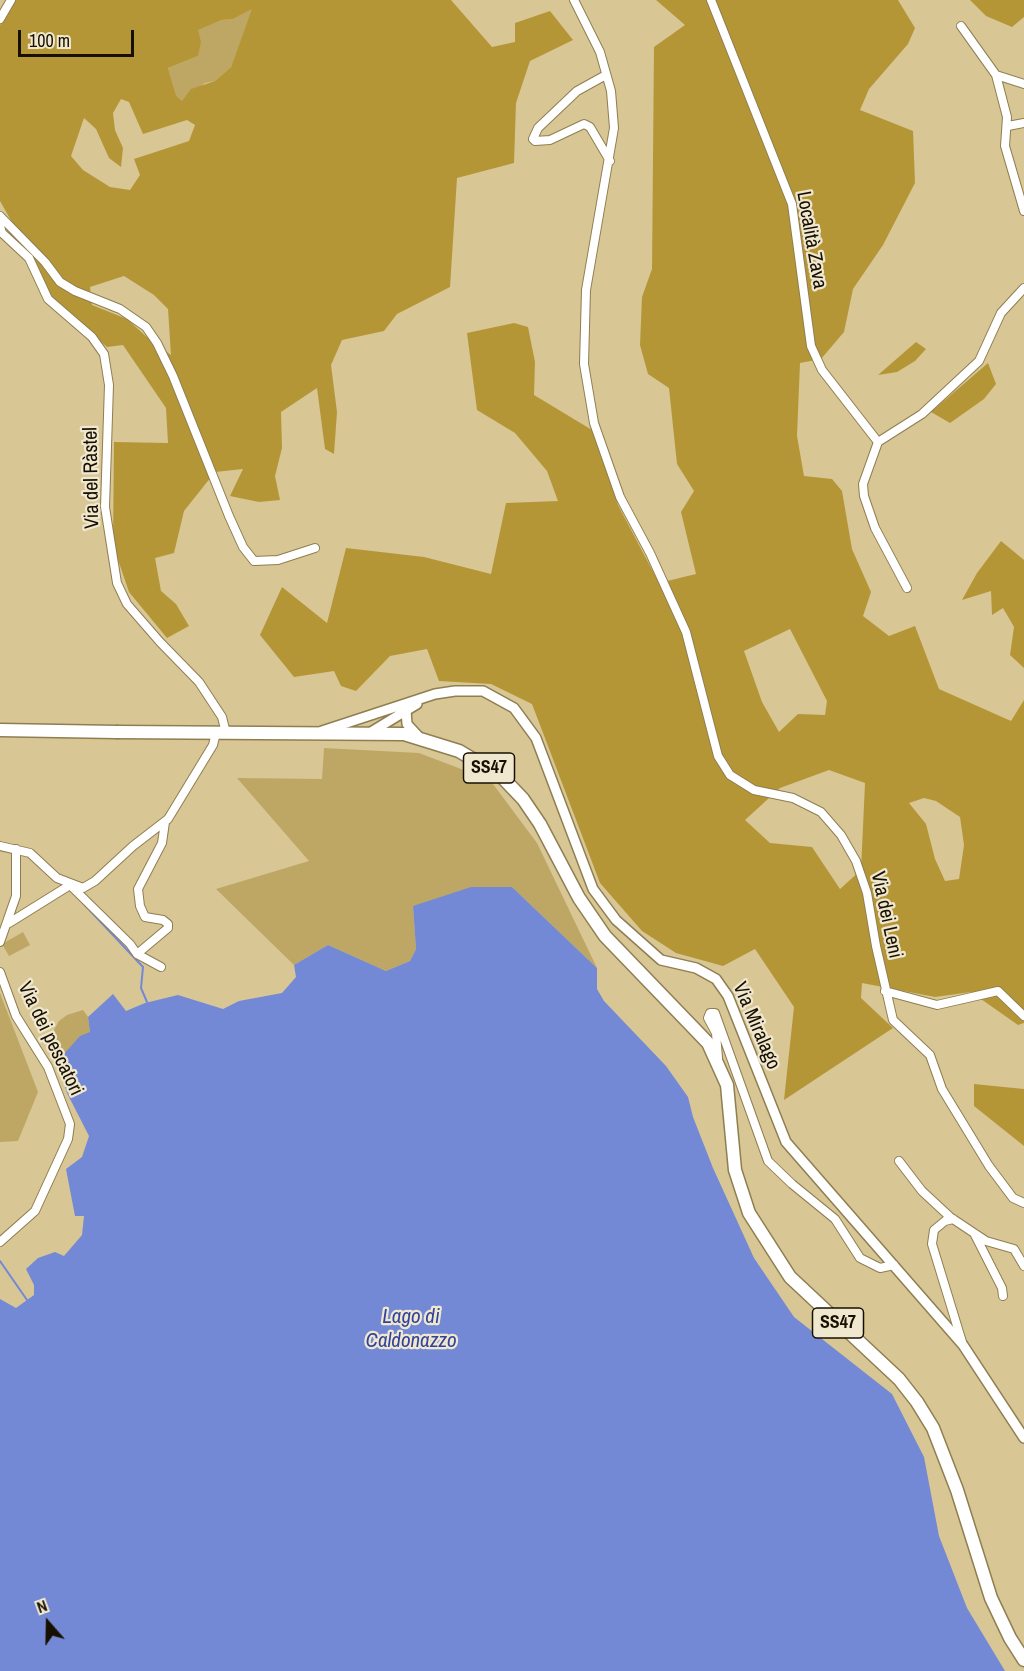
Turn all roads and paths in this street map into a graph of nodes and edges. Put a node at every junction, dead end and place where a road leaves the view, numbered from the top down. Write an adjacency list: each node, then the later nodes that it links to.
1 (11, 0): 4 (street)
2 (574, 0): 6 (street, Via dei Leni)
3 (711, 0): 16 (street, Località Zava)
4 (0, 19)
5 (961, 26): 7 (street)
6 (606, 75): 11 (street, Via dei Leni); 11 (street)
7 (996, 75): 8 (street); 10 (street)
8 (1024, 84)
9 (1024, 123): 10 (street)
10 (1008, 126): 12 (street)
11 (610, 161): 36 (street, Via dei Leni)
12 (1024, 211)
13 (0, 216): 17 (street)
14 (0, 226): 23 (street, Via del Ràstel)
15 (1024, 288): 16 (street)
16 (878, 442): 18 (street)
17 (315, 548)
18 (907, 588)
19 (435, 694): 20 (street); 21 (street); 44 (street, Via Miralago)
20 (406, 710): 25 (street); 26 (street)
21 (373, 714): 24 (street); 25 (street)
22 (0, 730): 23 (main road, SS47)
23 (221, 733): 24 (main road, SS47); 27 (street)
24 (317, 733): 25 (main road, SS47)
25 (370, 733): 26 (main road, SS47)
26 (419, 737): 38 (main road, SS47)
27 (165, 822): 30 (street); 33 (street)
28 (0, 846): 29 (street)
29 (16, 849): 30 (street); 31 (street)
30 (70, 885): 31 (street); 33 (street)
31 (9, 923): 32 (street)
32 (0, 942)
33 (136, 954): 34 (street)
34 (161, 967)
35 (0, 972): 43 (street, Via dei pescatori)
36 (885, 991): 37 (street); 40 (street, Via dei Leni)
37 (1024, 1016)
38 (718, 1063): 44 (street); 49 (main road, SS47)
39 (899, 1161): 41 (street)
40 (1024, 1203)
41 (952, 1219): 42 (street); 47 (street)
42 (974, 1234): 45 (street); 46 (street)
43 (0, 1242)
44 (894, 1265): 47 (street, Via Miralago)
45 (1024, 1266)
46 (1003, 1296)
47 (963, 1345): 48 (street, Via Miralago)
48 (1024, 1438)
49 (1024, 1660)

